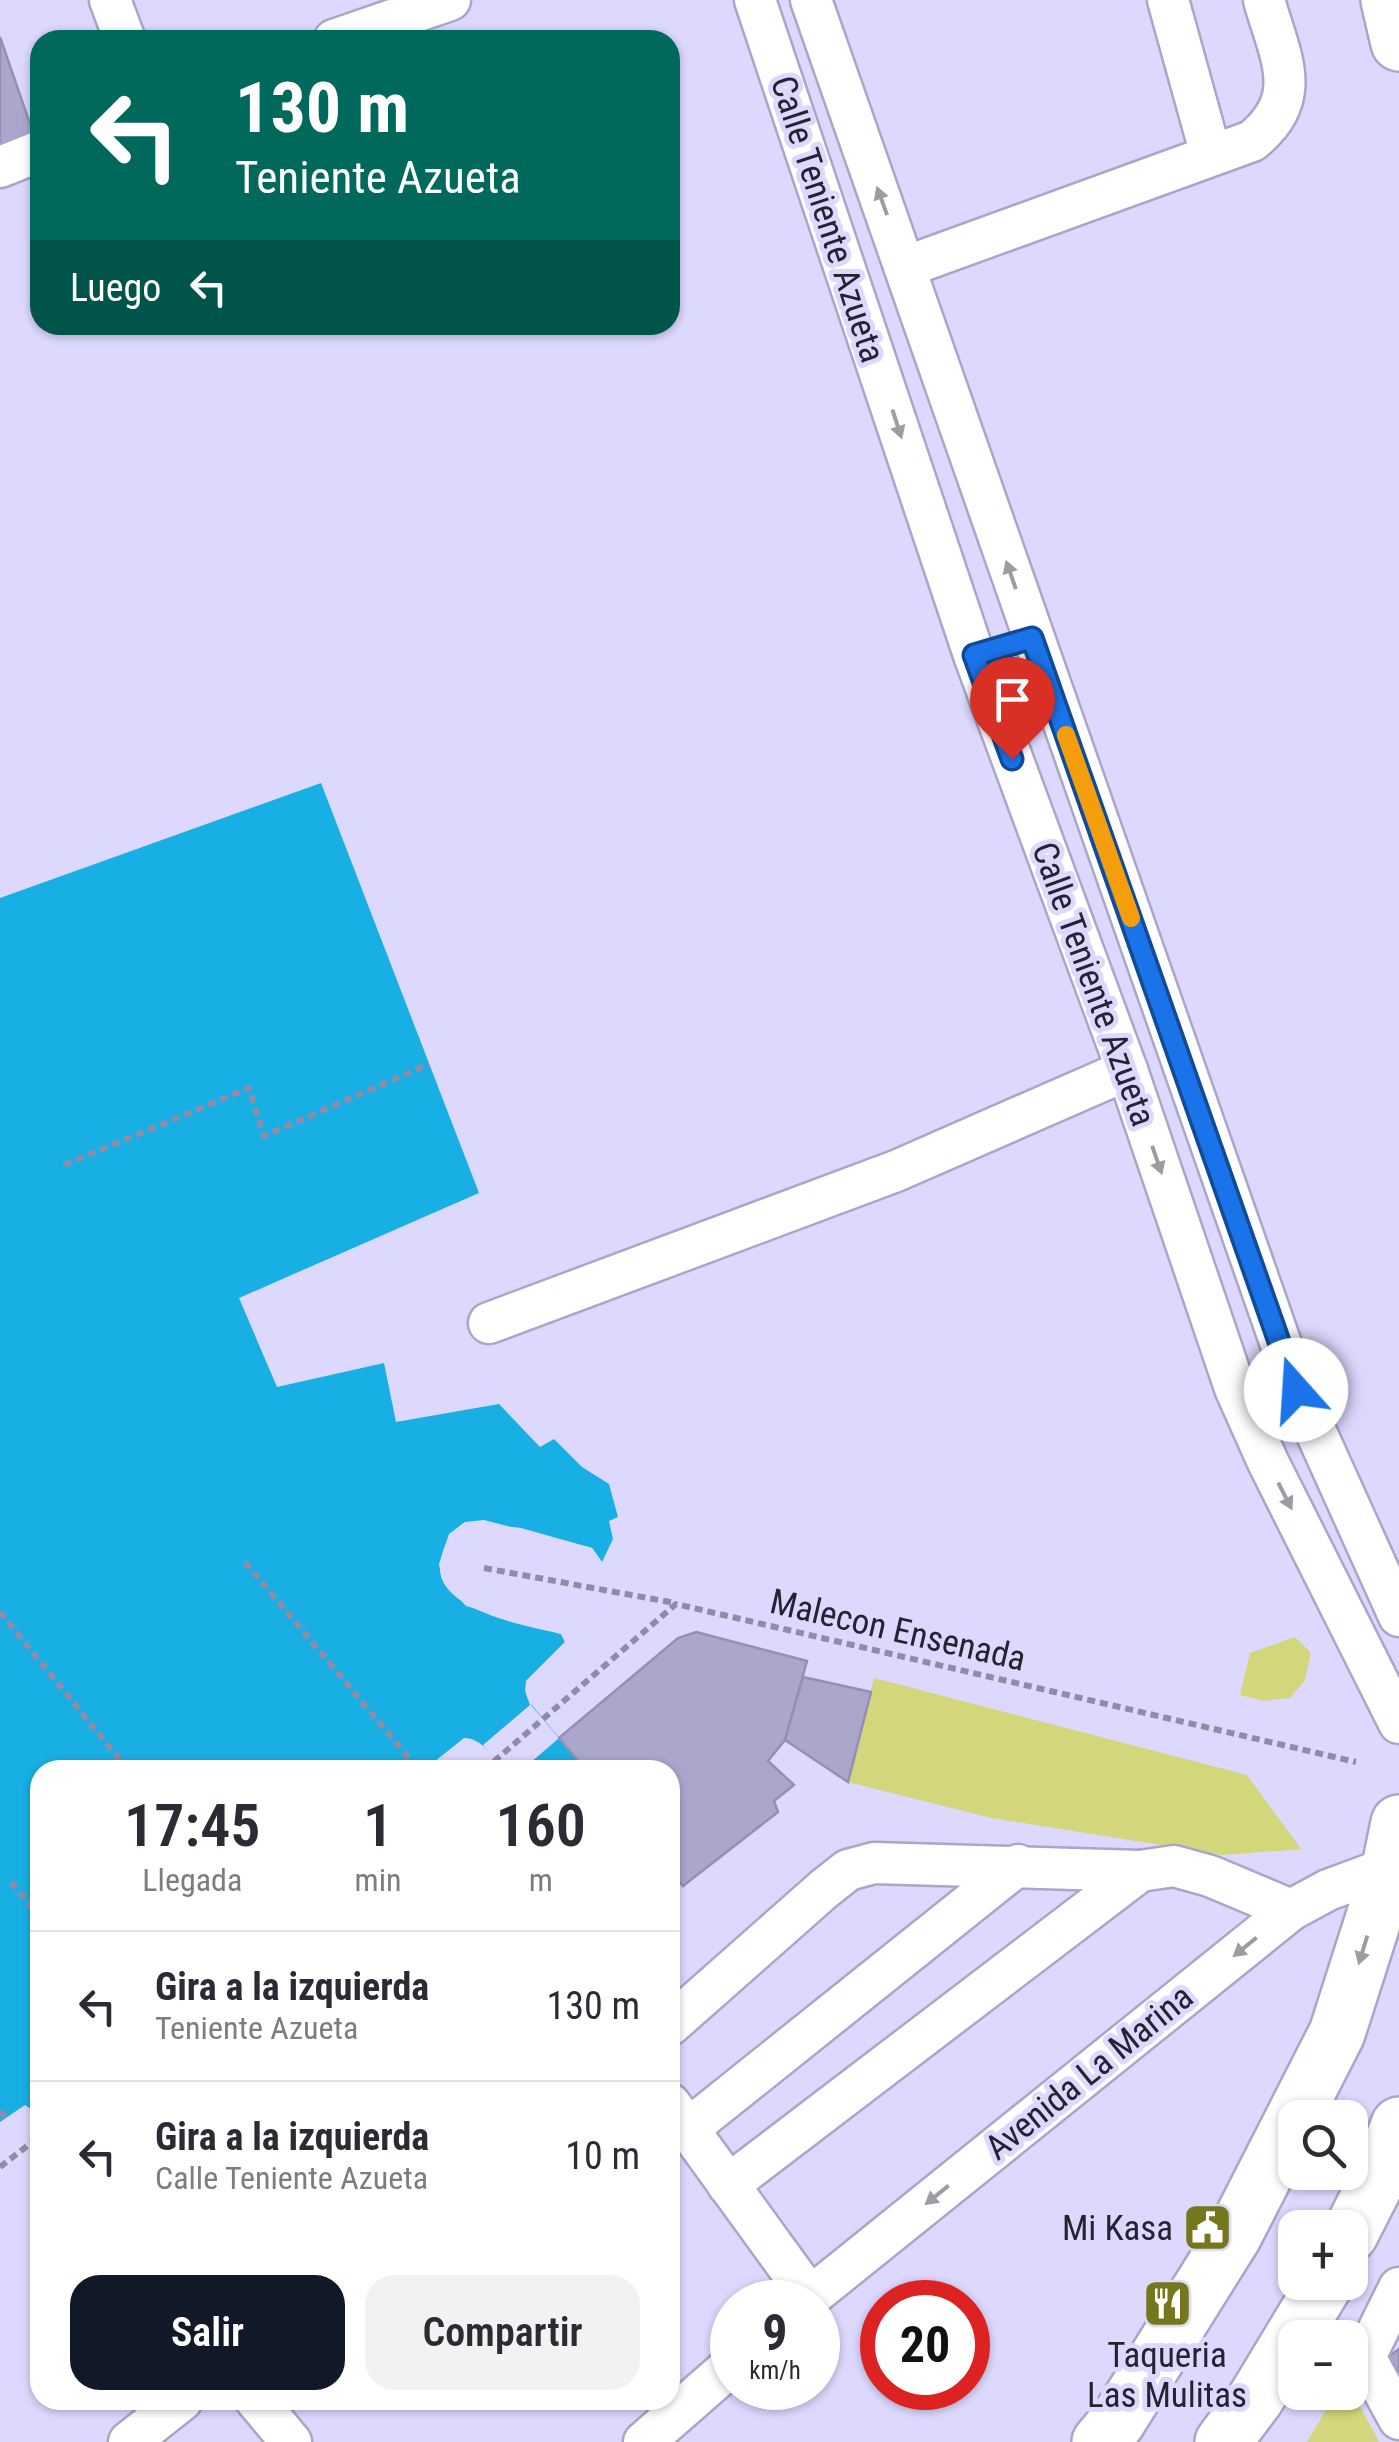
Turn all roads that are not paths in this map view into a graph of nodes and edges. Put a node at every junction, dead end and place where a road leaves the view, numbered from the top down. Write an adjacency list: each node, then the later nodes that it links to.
1 (110, 0): 8 (street)
2 (450, 0): 9 (street)
3 (755, 0): 16 (street, Calle Teniente Azueta, one-way to 16)
4 (811, 0): 14 (street, Calle Teniente Azueta, one-way to 4)
5 (1168, 0): 12 (street)
6 (1264, 0): 12 (street)
7 (1389, 0): 10 (highway)
8 (121, 30)
9 (363, 30)
10 (1399, 43)
11 (30, 155): 13 (street)
12 (1211, 155): 14 (street)
13 (0, 167)
14 (905, 266): 15 (street, Calle Teniente Azueta, one-way to 14)
15 (1032, 638): 16 (street); 19 (street, Calle Teniente Azueta)
16 (974, 655): 17 (street, Calle Teniente Azueta)
17 (1127, 1070): 18 (street); 20 (street, Calle Teniente Azueta, one-way to 20)
18 (489, 1322)
19 (1399, 1616)
20 (1399, 1724)
21 (1394, 1845): 24 (street, Avenida La Marina); 43 (highway, one-way to 43)
22 (1018, 1864): 23 (street); 25 (street); 26 (street)
23 (1140, 1870): 24 (street); 29 (street)
24 (1291, 1910): 32 (street, Avenida La Marina, one-way to 32)
25 (680, 2016)
26 (680, 2115)
27 (680, 2117): 29 (street)
28 (1399, 2125): 30 (highway)
29 (728, 2185): 31 (street)
30 (1362, 2210)
31 (793, 2280)
32 (832, 2280)
33 (1318, 2300): 37 (highway)
34 (1394, 2303): 35 (street)
35 (1379, 2381)
36 (710, 2384): 40 (street)
37 (1276, 2391): 44 (highway)
38 (169, 2410): 41 (street)
39 (264, 2410): 42 (street)
40 (648, 2440)
41 (129, 2442)
42 (291, 2442)
43 (1100, 2442)
44 (1223, 2442)

